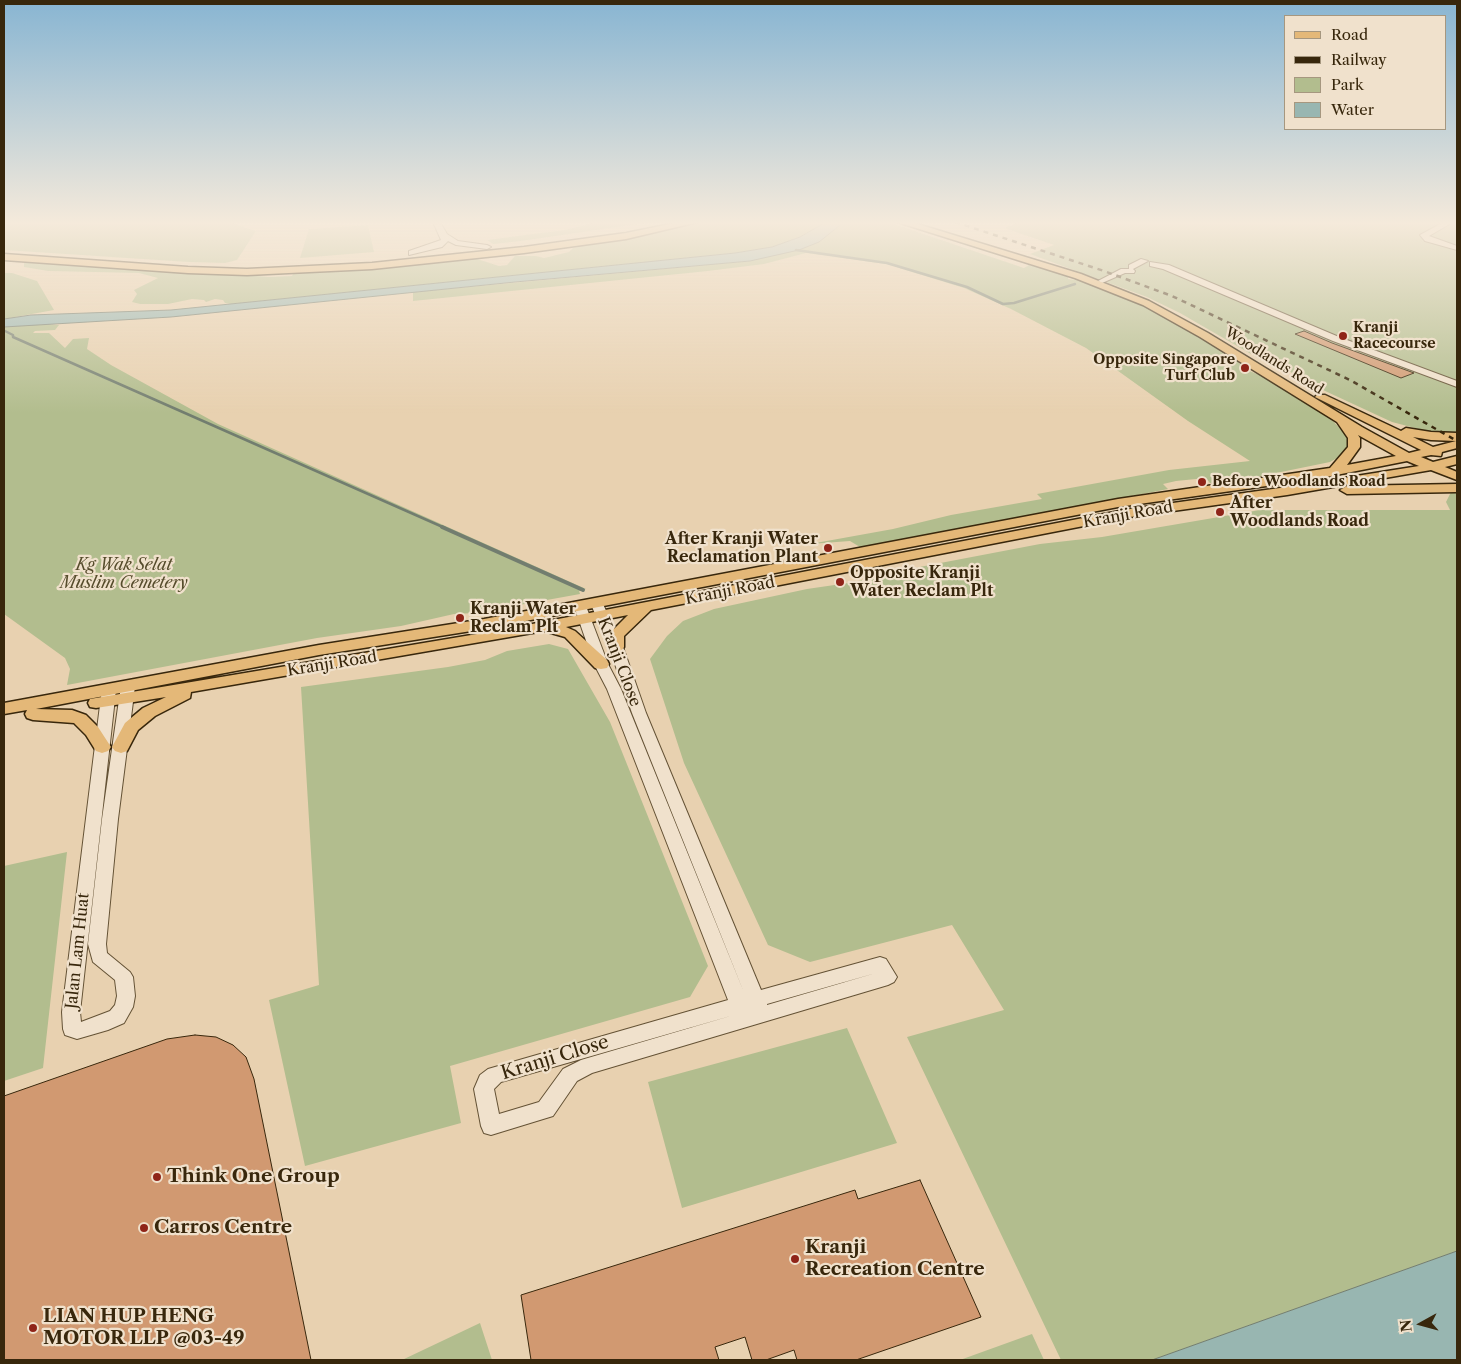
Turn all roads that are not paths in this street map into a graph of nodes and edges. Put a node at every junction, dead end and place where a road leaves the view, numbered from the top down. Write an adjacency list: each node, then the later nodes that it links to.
1 (1102, 286): 6 (main road, Woodlands Road)
2 (1113, 286): 5 (main road, Woodlands Road)
3 (1207, 286): 4 (street)
4 (1457, 384)
5 (1363, 419): 7 (main road); 9 (main road, Woodlands Road)
6 (1341, 421): 10 (main road, Woodlands Road); 13 (main road)
7 (1457, 437)
8 (1457, 444): 9 (main road, Kranji Road)
9 (1433, 451): 10 (main road, Kranji Road); 11 (main road, Woodlands Road)
10 (1408, 457): 12 (main road, Woodlands Road); 13 (main road, Kranji Road)
11 (1457, 460): 12 (main road, Kranji Road)
12 (1431, 467): 14 (main road, Woodlands Road); 16 (main road, Kranji Road)
13 (1334, 472): 18 (main road, Kranji Road)
14 (1457, 476)
15 (1457, 488): 16 (main road)
16 (1287, 491): 17 (main road, Kranji Road)
17 (648, 607): 18 (main road, Kranji Road); 21 (main road)
18 (599, 609): 19 (main road, Kranji Road); 21 (street, Kranji Close)
19 (583, 612): 20 (main road, Kranji Road); 22 (main road, Kranji Road); 23 (street, Kranji Close)
20 (540, 628): 22 (main road, Kranji Road); 23 (main road)
21 (616, 647): 32 (street, Kranji Close)
22 (323, 658): 24 (main road, Kranji Road); 25 (main road, Kranji Road)
23 (601, 664): 32 (street, Kranji Close)
24 (199, 686): 25 (main road, Kranji Road); 31 (main road)
25 (127, 692): 26 (main road, Kranji Road); 31 (street, Jalan Lam Huat)
26 (109, 695): 27 (main road, Kranji Road); 28 (main road, Kranji Road); 30 (street, Jalan Lam Huat)
27 (4, 708)
28 (33, 714): 29 (main road, Kranji Road); 30 (main road)
29 (4, 720)
30 (102, 747): 31 (street, Jalan Lam Huat)
31 (121, 747)
32 (750, 1009): 32 (street, Kranji Close); 32 (street, Kranji Close)

